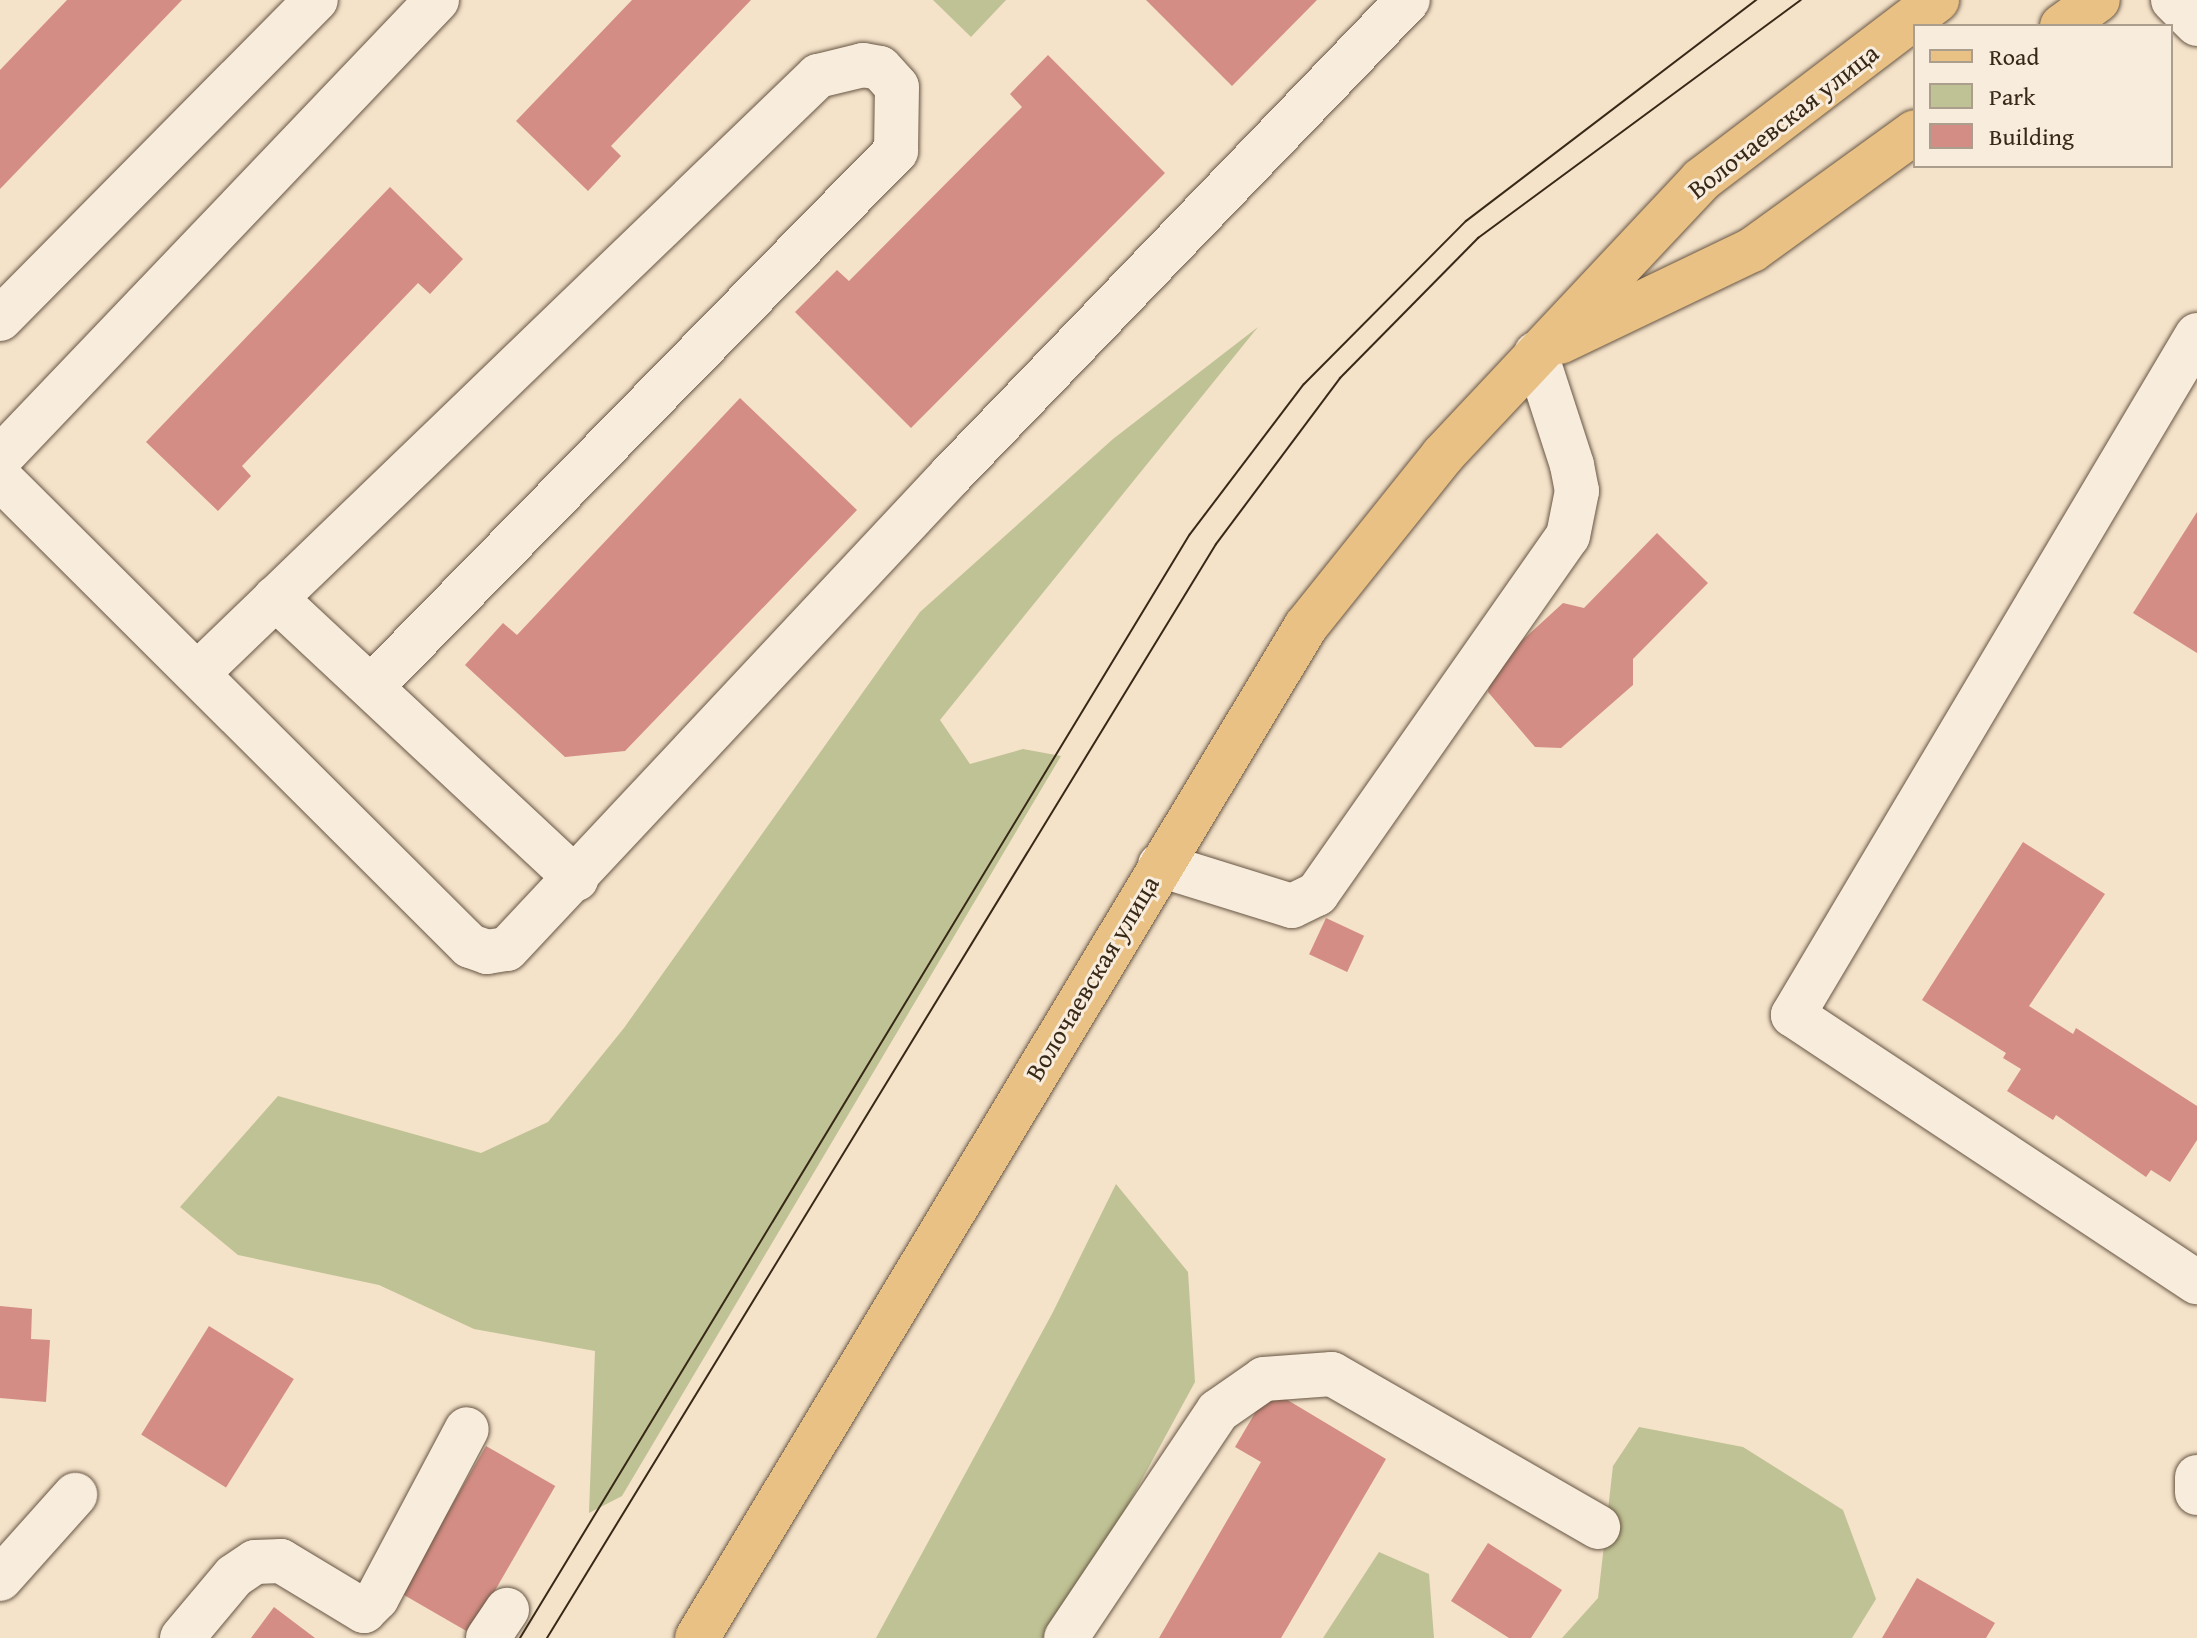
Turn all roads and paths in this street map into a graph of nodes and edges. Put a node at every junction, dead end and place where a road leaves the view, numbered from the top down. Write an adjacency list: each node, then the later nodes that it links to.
1 (316, 0): 10 (street)
2 (437, 0): 13 (street)
3 (1408, 0): 19 (street)
4 (1937, 0): 12 (main road, Волочаевская улица)
5 (2098, 0): 7 (main road)
6 (2173, 0): 8 (street)
7 (2065, 24)
8 (2197, 24)
9 (1913, 133): 12 (main road, Волочаевская улица)
10 (0, 319)
11 (2197, 335): 20 (street)
12 (1536, 354): 18 (main road, Волочаевская улица); 18 (street)
13 (0, 458)
14 (0, 478): 16 (street)
15 (275, 598): 16 (street); 17 (street); 17 (street)
16 (198, 673): 19 (street)
17 (371, 687): 19 (street)
18 (1160, 865): 28 (main road, Волочаевская улица)
19 (576, 879)
20 (2197, 1282)
21 (467, 1429): 27 (street)
22 (2197, 1477): 23 (street)
23 (2197, 1493)
24 (75, 1495): 26 (street)
25 (1598, 1527): 29 (street)
26 (0, 1579)
27 (182, 1638)
28 (697, 1638)
29 (1066, 1638)

